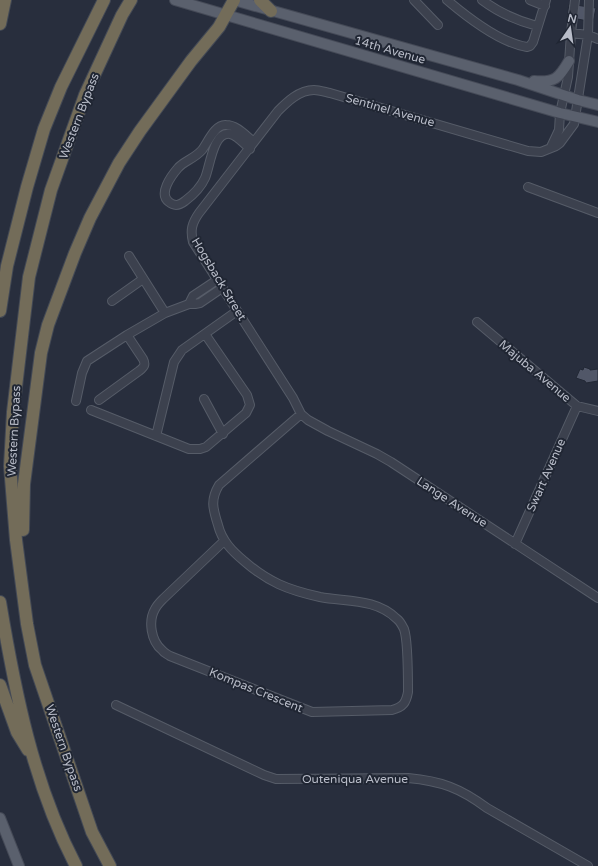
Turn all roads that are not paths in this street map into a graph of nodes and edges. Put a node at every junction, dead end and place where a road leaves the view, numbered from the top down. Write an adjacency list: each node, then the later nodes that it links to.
1 (5, 0): 16 (highway)
2 (131, 0): 61 (highway, Western Bypass)
3 (175, 0): 15 (main road, 14th Avenue)
4 (234, 0): 14 (main road, 14th Avenue); 15 (highway)
5 (260, 0): 14 (highway)
6 (414, 0): 17 (street)
7 (447, 0): 18 (street)
8 (482, 0): 18 (street)
9 (530, 0): 13 (street)
10 (575, 0): 19 (street)
11 (589, 0): 20 (street)
12 (102, 3): 40 (highway)
13 (545, 3): 18 (street)
14 (271, 10): 23 (main road, 14th Avenue)
15 (226, 15): 27 (main road, 14th Avenue); 61 (highway)
16 (0, 24)
17 (438, 24)
18 (537, 26)
19 (571, 33): 20 (street); 22 (street)
20 (588, 35): 21 (street); 25 (street)
21 (598, 39)
22 (569, 60): 23 (main road); 24 (street)
23 (518, 80): 24 (main road, 14th Avenue)
24 (563, 95): 25 (main road, 14th Avenue); 27 (street)
25 (578, 100): 26 (main road, 14th Avenue); 28 (street)
26 (598, 105)
27 (560, 113): 28 (main road, 14th Avenue); 31 (street)
28 (576, 118): 29 (main road, 14th Avenue); 31 (street)
29 (598, 122)
30 (252, 145): 30 (street); 31 (street, Sentinel Avenue); 36 (street, Hogsback Street)
31 (551, 148)
32 (528, 187): 33 (street)
33 (598, 213)
34 (129, 256): 35 (street)
35 (143, 278): 38 (street); 42 (street)
36 (217, 280): 37 (street, Hogsback Street); 39 (street)
37 (222, 288): 39 (street); 41 (street, Hogsback Street)
38 (112, 301)
39 (189, 304): 42 (street)
40 (0, 311)
41 (237, 311): 44 (street); 52 (street, Hogsback Street)
42 (165, 312): 45 (street)
43 (477, 322): 49 (street, Majuba Avenue)
44 (205, 334): 53 (street); 54 (street)
45 (127, 335): 47 (street); 48 (street)
46 (204, 399): 53 (street)
47 (99, 400)
48 (76, 401)
49 (577, 406): 51 (street, Majuba Avenue); 56 (street, Swart Avenue)
50 (91, 410): 54 (street)
51 (598, 411)
52 (301, 414): 55 (street, Kompas Crescent); 56 (street, Lange Avenue)
53 (223, 434): 54 (street)
54 (156, 436)
55 (224, 541): 55 (street, Kompas Crescent)
56 (515, 544): 57 (street, Lange Avenue)
57 (598, 598)
58 (0, 602): 62 (highway)
59 (0, 684): 62 (highway)
60 (116, 705): 67 (street, Outeniqua Avenue)
61 (64, 751): 66 (highway, Western Bypass)
62 (33, 758): 65 (highway)
63 (0, 818): 64 (main road)
64 (18, 866)
65 (76, 866)
66 (110, 866)
67 (588, 866)

